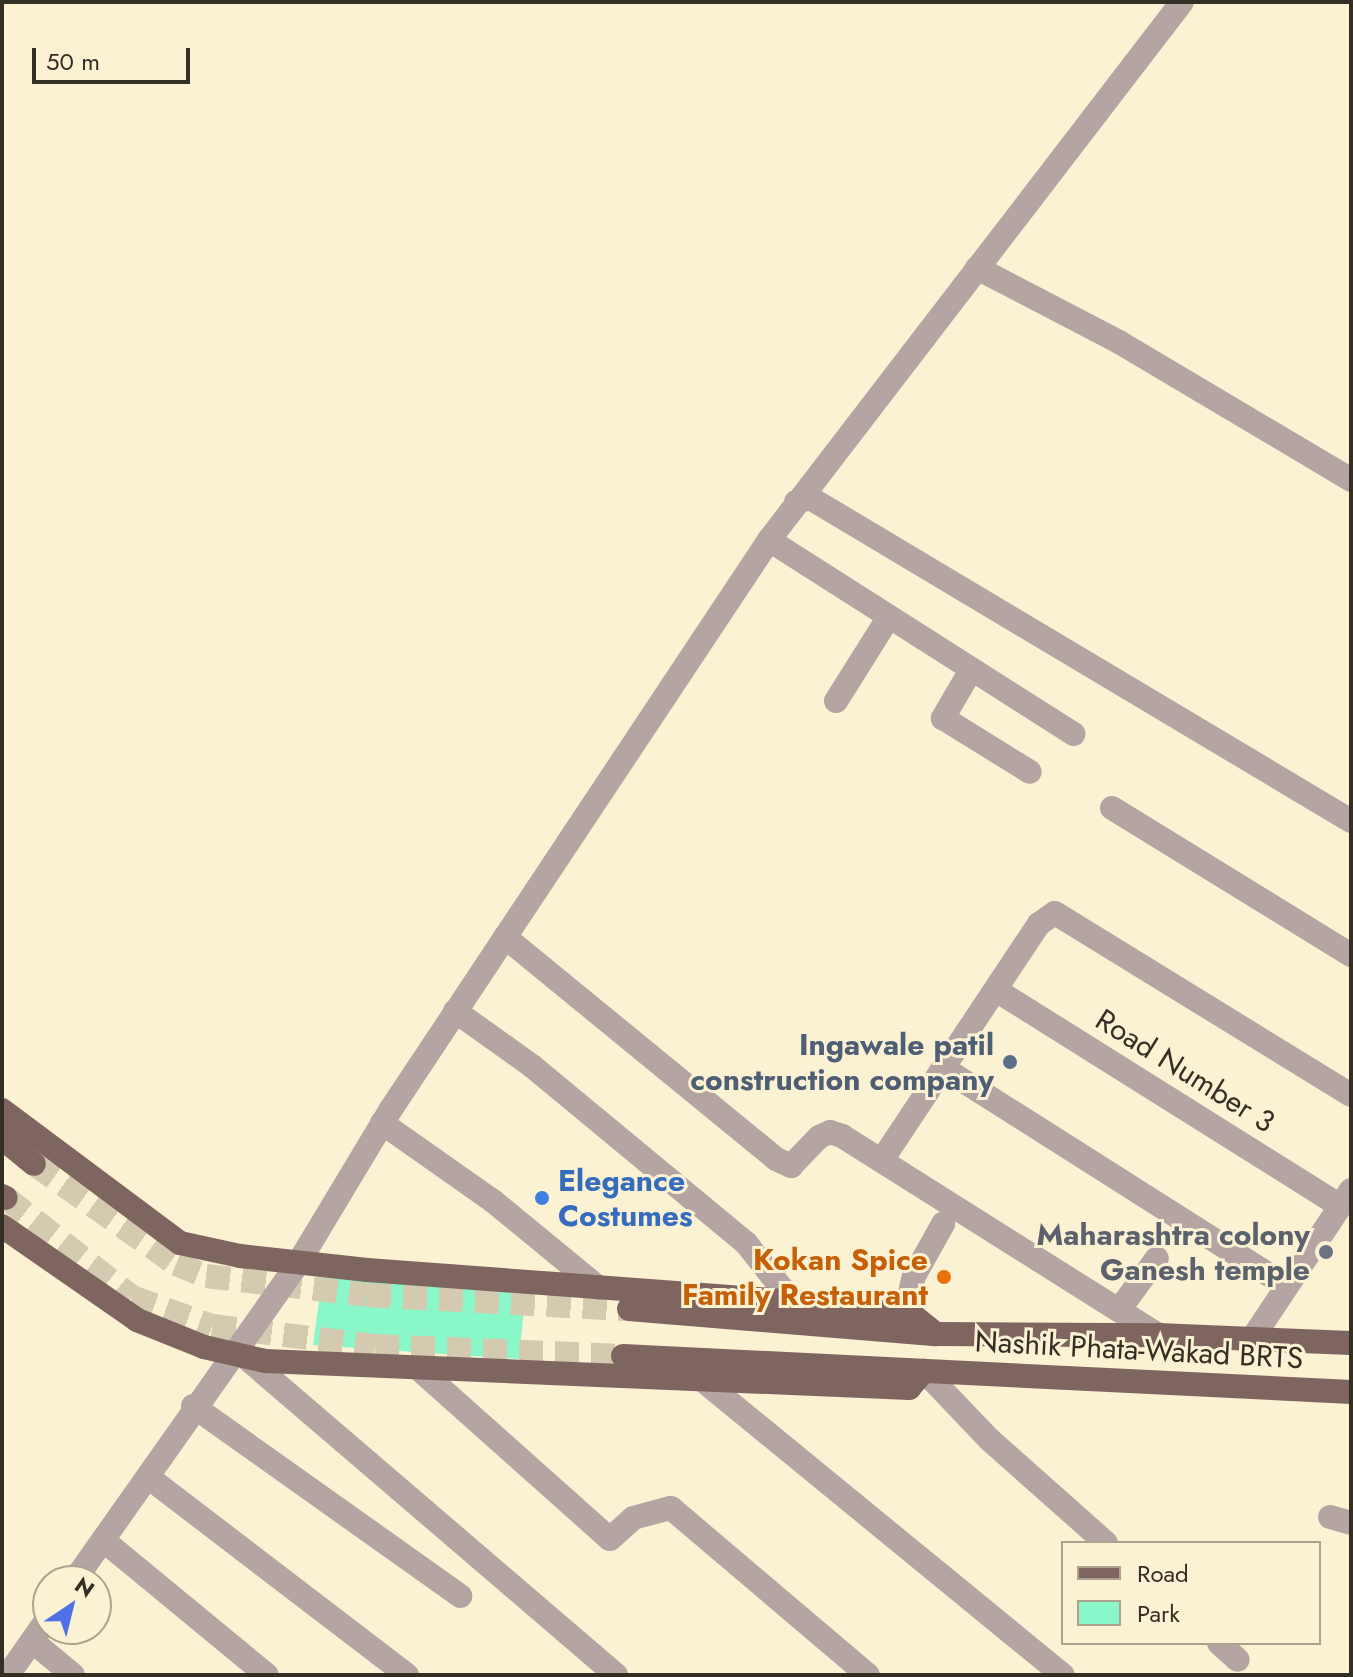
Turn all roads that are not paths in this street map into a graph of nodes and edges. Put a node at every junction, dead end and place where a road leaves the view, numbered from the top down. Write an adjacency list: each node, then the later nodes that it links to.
1 (1182, 2): 2 (street)
2 (977, 268): 3 (street); 4 (street)
3 (1351, 480)
4 (796, 502): 5 (street); 12 (street)
5 (769, 540): 6 (street); 13 (street)
6 (889, 617): 7 (street); 8 (street)
7 (971, 670): 9 (street); 10 (street)
8 (836, 701)
9 (1073, 734)
10 (1030, 772)
11 (1112, 808): 14 (street)
12 (1351, 821)
13 (505, 937): 16 (street); 22 (street)
14 (1351, 955)
15 (996, 990): 17 (street); 18 (street); 24 (street, Road Number 3)
16 (455, 1011): 20 (street); 31 (street)
17 (943, 1068): 22 (street); 29 (street)
18 (1351, 1095)
19 (2, 1110): 28 (main road)
20 (382, 1123): 28 (street); 30 (street)
21 (2, 1138): 23 (main road)
22 (882, 1160): 34 (street)
23 (34, 1164)
24 (1345, 1198): 29 (street)
25 (943, 1224): 33 (street)
26 (2, 1226): 39 (main road)
27 (1157, 1258): 34 (street)
28 (299, 1262): 30 (main road); 39 (street)
29 (1287, 1286): 37 (street)
30 (599, 1288): 31 (main road)
31 (791, 1300): 33 (main road)
32 (629, 1309): 35 (main road)
33 (906, 1310): 35 (main road)
34 (1119, 1310): 36 (street)
35 (936, 1334): 36 (main road)
36 (1158, 1335): 37 (main road)
37 (1252, 1339): 38 (main road)
38 (1351, 1343)
39 (238, 1355): 41 (main road); 45 (street); 59 (street)
40 (623, 1356): 42 (main road, Nashik Phata-Wakad BRTS)
41 (420, 1370): 43 (main road); 60 (street)
42 (924, 1371): 43 (main road); 44 (main road, Nashik Phata-Wakad BRTS); 48 (street)
43 (706, 1383): 61 (street)
44 (1351, 1392)
45 (193, 1406): 46 (street); 50 (street)
46 (148, 1477): 47 (street); 58 (street)
47 (103, 1540): 49 (street); 57 (street)
48 (1104, 1541)
49 (85, 1565)
50 (460, 1596)
51 (32, 1641): 55 (street)
52 (37, 1645): 56 (street)
53 (1221, 1645): 54 (street)
54 (1238, 1660)
55 (8, 1675)
56 (73, 1675)
57 (267, 1675)
58 (407, 1675)
59 (616, 1675)
60 (868, 1675)
61 (1063, 1675)

